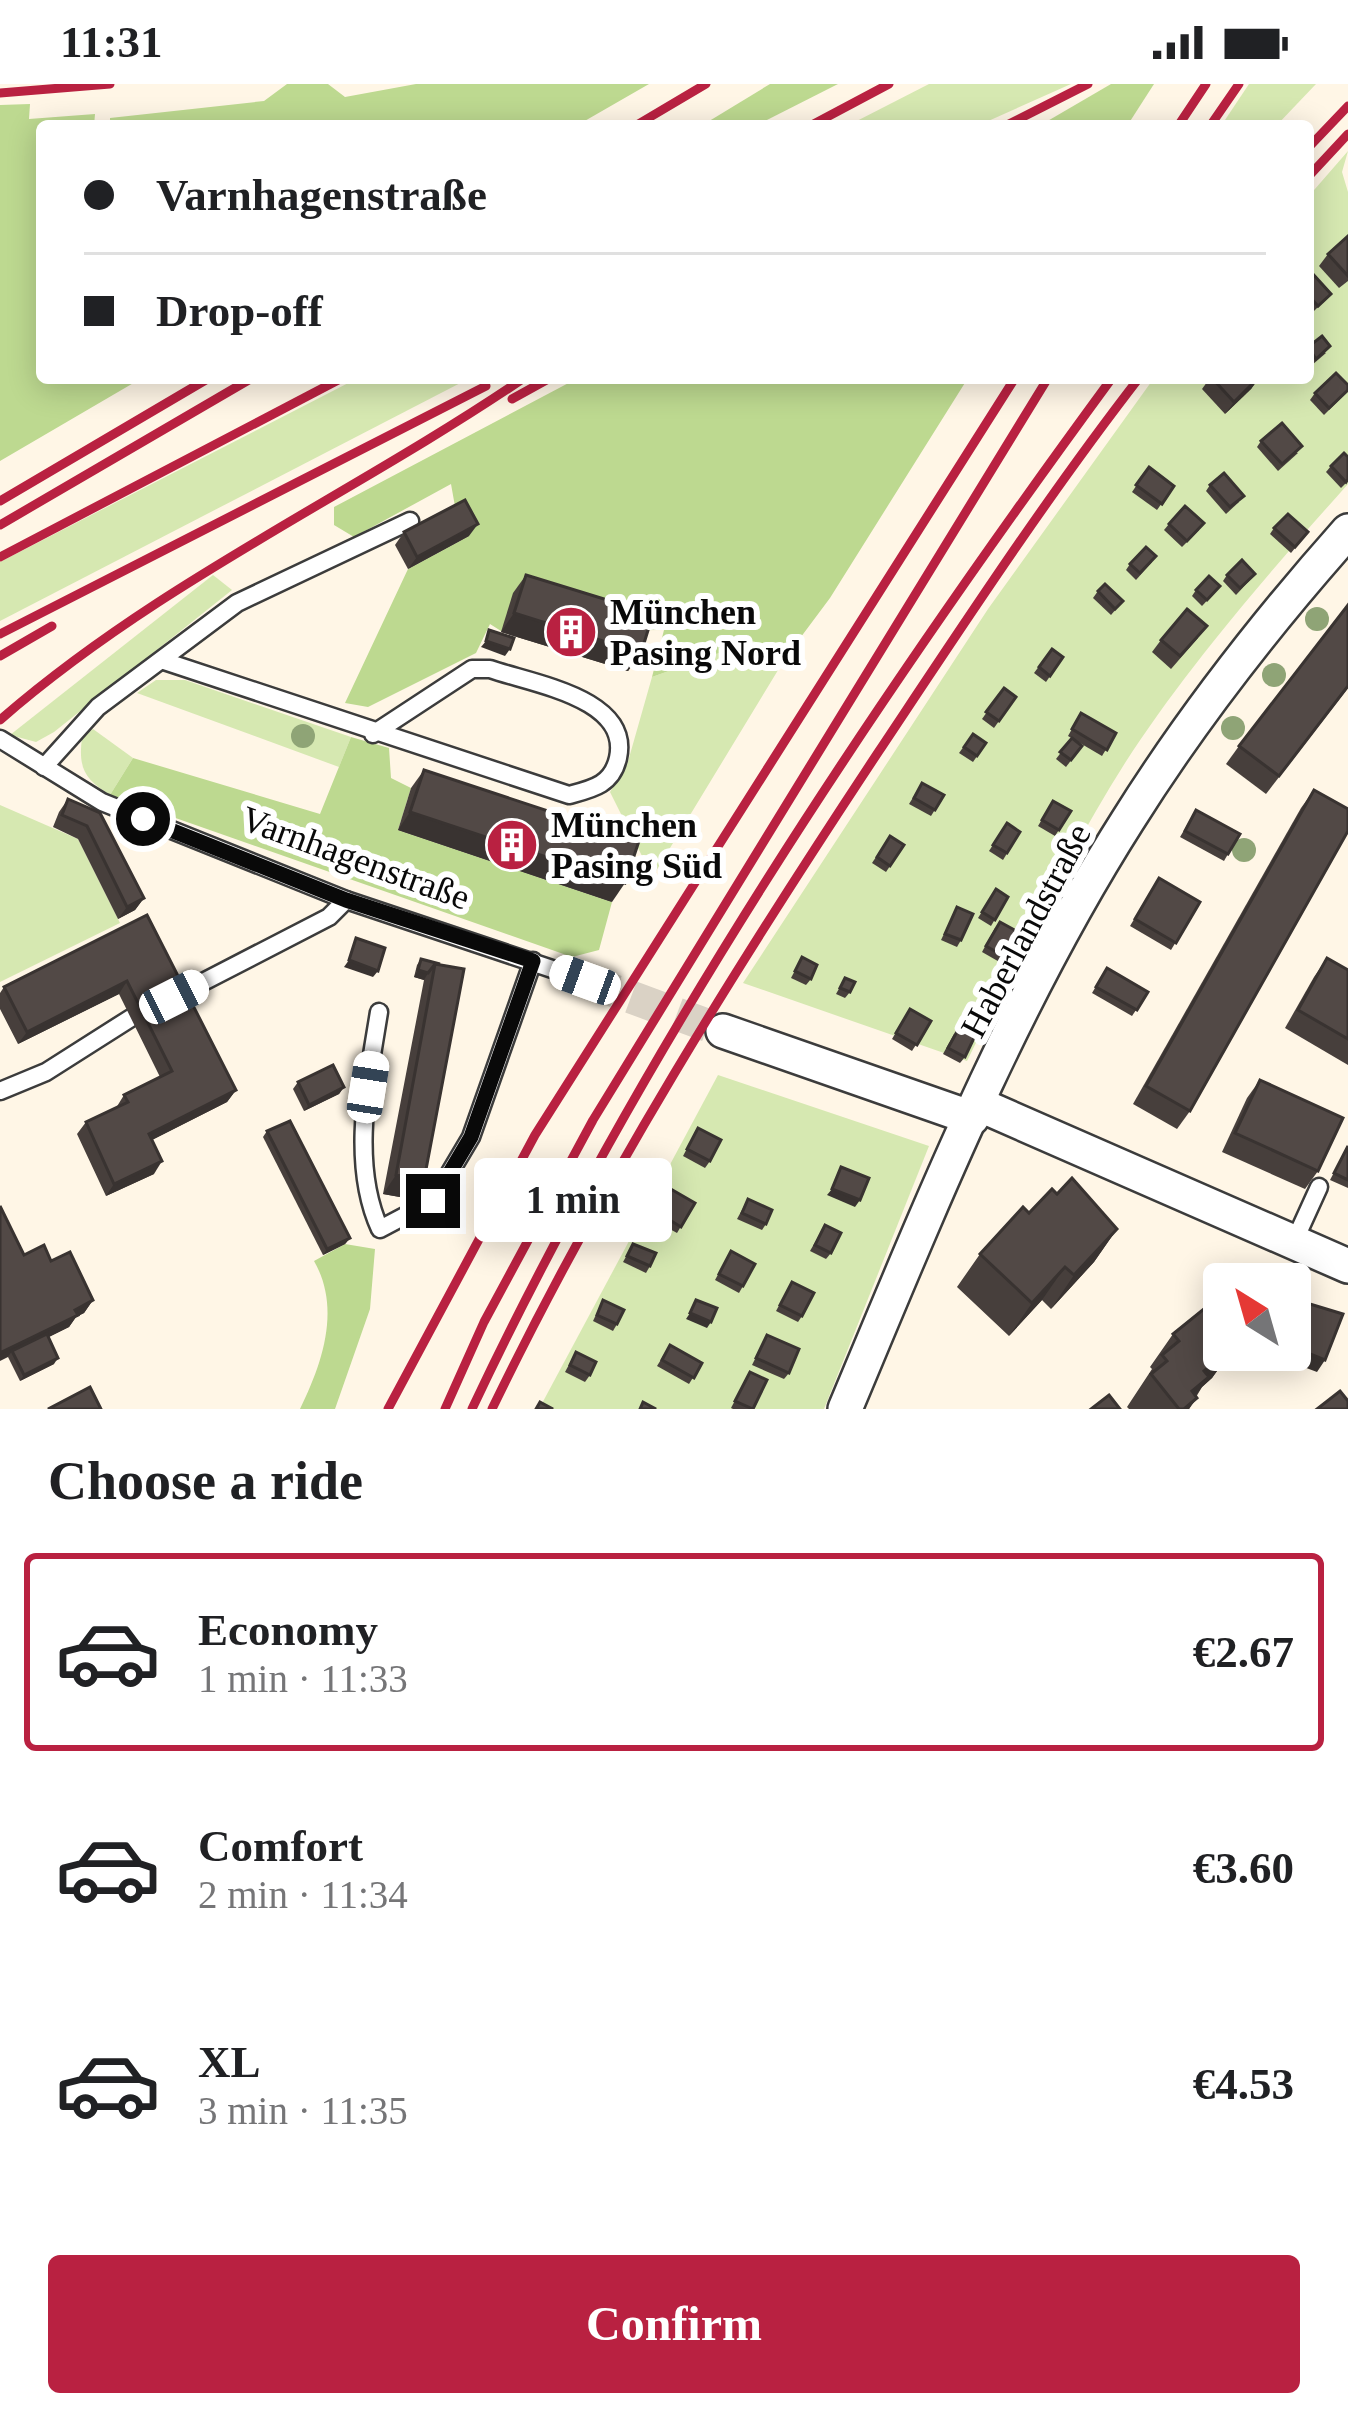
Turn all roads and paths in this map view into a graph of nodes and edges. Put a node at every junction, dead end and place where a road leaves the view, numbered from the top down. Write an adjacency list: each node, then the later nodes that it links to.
1 (410, 521): 3 (lane)
2 (1348, 531): 15 (street, Haberlandstraße)
3 (164, 661): 4 (lane); 6 (lane)
4 (373, 734): 4 (lane)
5 (3, 746): 6 (lane, Varnhagenstraße)
6 (44, 767): 7 (lane, Varnhagenstraße)
7 (346, 900): 8 (lane, Varnhagenstraße); 10 (lane)
8 (533, 961): 9 (lane, Varnhagenstraße); 11 (lane)
9 (585, 980)
10 (174, 997)
11 (380, 1012)
12 (131, 1018): 14 (lane)
13 (723, 1031): 15 (street)
14 (0, 1091)
15 (975, 1111): 17 (street); 19 (street, Haberlandstraße)
16 (1319, 1187): 17 (lane)
17 (1294, 1242): 18 (street)
18 (1348, 1266)
19 (845, 1409)

